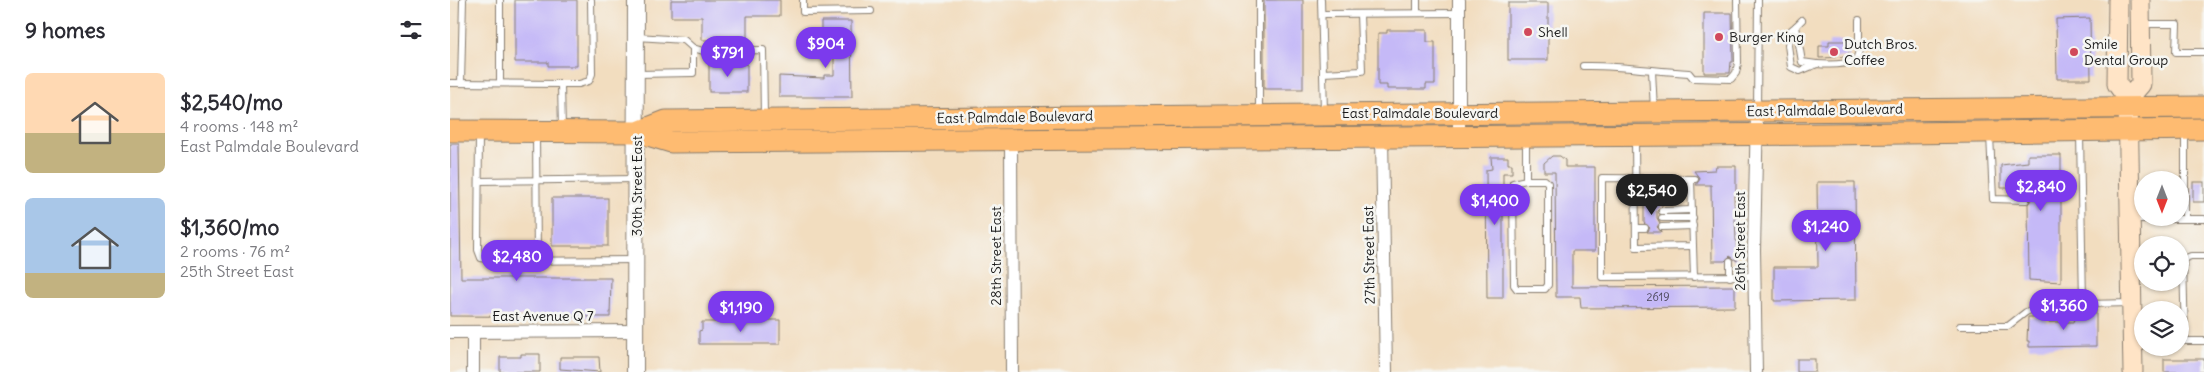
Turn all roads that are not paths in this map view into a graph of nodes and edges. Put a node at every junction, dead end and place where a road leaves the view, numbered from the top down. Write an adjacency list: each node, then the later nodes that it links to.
1 (464, 0): 29 (lane)
2 (500, 0): 30 (lane)
3 (591, 0): 31 (lane)
4 (636, 0): 20 (street, 30th Street East)
5 (803, 0): 14 (lane)
6 (1259, 0): 38 (lane)
7 (1321, 0): 16 (lane)
8 (1417, 0): 15 (lane)
9 (1737, 0): 25 (lane)
10 (1758, 0): 34 (lane)
11 (2118, 0): 32 (main road)
12 (2140, 0): 19 (main road)
13 (1459, 6): 15 (lane); 36 (street)
14 (871, 11)
15 (1417, 13): 17 (lane)
16 (1322, 14): 17 (lane); 26 (lane)
17 (1360, 14): 26 (lane)
18 (1859, 20): 23 (lane)
19 (2140, 24): 22 (lane); 32 (main road)
20 (637, 37): 21 (lane); 27 (street, 30th Street East)
21 (693, 48): 27 (lane); 39 (lane)
22 (2204, 52)
23 (1817, 64): 23 (lane)
24 (1583, 66): 25 (lane)
25 (1652, 71): 35 (lane)
26 (1323, 73): 37 (lane)
27 (637, 74): 48 (street, 30th Street East)
28 (450, 83): 29 (lane)
29 (461, 83): 30 (lane)
30 (500, 83): 31 (lane)
31 (561, 84): 47 (lane)
32 (2128, 103): 33 (highway, East Palmdale Boulevard); 34 (highway, East Palmdale Boulevard); 42 (main road)
33 (2204, 106)
34 (1757, 110): 35 (highway, East Palmdale Boulevard); 49 (street, 26th Street East)
35 (1654, 111): 36 (highway, East Palmdale Boulevard)
36 (1458, 113): 37 (highway, East Palmdale Boulevard); 52 (street)
37 (1324, 114): 38 (highway, East Palmdale Boulevard)
38 (1259, 115): 39 (highway, East Palmdale Boulevard)
39 (764, 120): 48 (highway, East Palmdale Boulevard)
40 (2194, 129): 42 (highway, East Palmdale Boulevard); 57 (lane)
41 (2080, 130): 42 (highway, East Palmdale Boulevard); 45 (highway, East Palmdale Boulevard); 86 (lane)
42 (2128, 130): 68 (main road)
43 (450, 131): 44 (highway, East Palmdale Boulevard)
44 (478, 131): 46 (highway, East Palmdale Boulevard); 60 (lane)
45 (1990, 131): 49 (highway, East Palmdale Boulevard); 61 (lane)
46 (536, 132): 47 (highway, East Palmdale Boulevard); 58 (lane)
47 (562, 132): 48 (highway, East Palmdale Boulevard)
48 (638, 132): 54 (highway, East Palmdale Boulevard); 56 (street, 30th Street East)
49 (1756, 134): 50 (highway, East Palmdale Boulevard); 81 (street, 26th Street East)
50 (1635, 135): 53 (highway, East Palmdale Boulevard); 55 (lane)
51 (1382, 136): 52 (highway, East Palmdale Boulevard); 54 (highway, East Palmdale Boulevard); 98 (street, 27th Street East)
52 (1459, 136): 53 (highway, East Palmdale Boulevard)
53 (1526, 136): 59 (lane)
54 (1010, 139): 97 (street, 28th Street East)
55 (1636, 178): 62 (lane); 63 (lane); 82 (lane)
56 (637, 179): 58 (lane); 78 (street, 30th Street East)
57 (2189, 179)
58 (536, 180): 60 (lane); 79 (lane)
59 (1526, 180): 59 (lane)
60 (478, 181): 79 (lane)
61 (2026, 200)
62 (1692, 210): 65 (lane); 65 (lane)
63 (1636, 211): 64 (lane); 66 (lane)
64 (1644, 211)
65 (1692, 218): 72 (lane)
66 (1636, 219): 67 (lane); 74 (lane)
67 (1644, 219)
68 (2130, 219): 69 (lane); 85 (main road)
69 (2134, 219)
70 (2189, 219): 71 (lane)
71 (2204, 219)
72 (1692, 226): 73 (lane); 76 (lane)
73 (1662, 227)
74 (1636, 228): 75 (lane); 76 (lane)
75 (1644, 228)
76 (1693, 246): 82 (lane)
77 (2204, 256): 84 (lane)
78 (637, 260): 79 (lane); 89 (street, 30th Street East)
79 (537, 261)
80 (1730, 261): 83 (lane)
81 (1754, 276): 83 (lane); 99 (street, 26th Street East)
82 (1694, 277): 83 (lane)
83 (1730, 277)
84 (2183, 301)
85 (2132, 303): 86 (lane); 87 (main road)
86 (2083, 304): 88 (lane)
87 (2134, 316)
88 (1960, 326)
89 (636, 331): 91 (street, East Avenue Q 7); 96 (street, 30th Street East)
90 (450, 332): 91 (street, East Avenue Q 7)
91 (473, 332): 95 (street)
92 (2189, 341): 93 (lane)
93 (2204, 341)
94 (2136, 356): 100 (main road)
95 (473, 372)
96 (635, 372)
97 (1012, 372)
98 (1386, 372)
99 (1756, 372)
100 (2133, 372)

